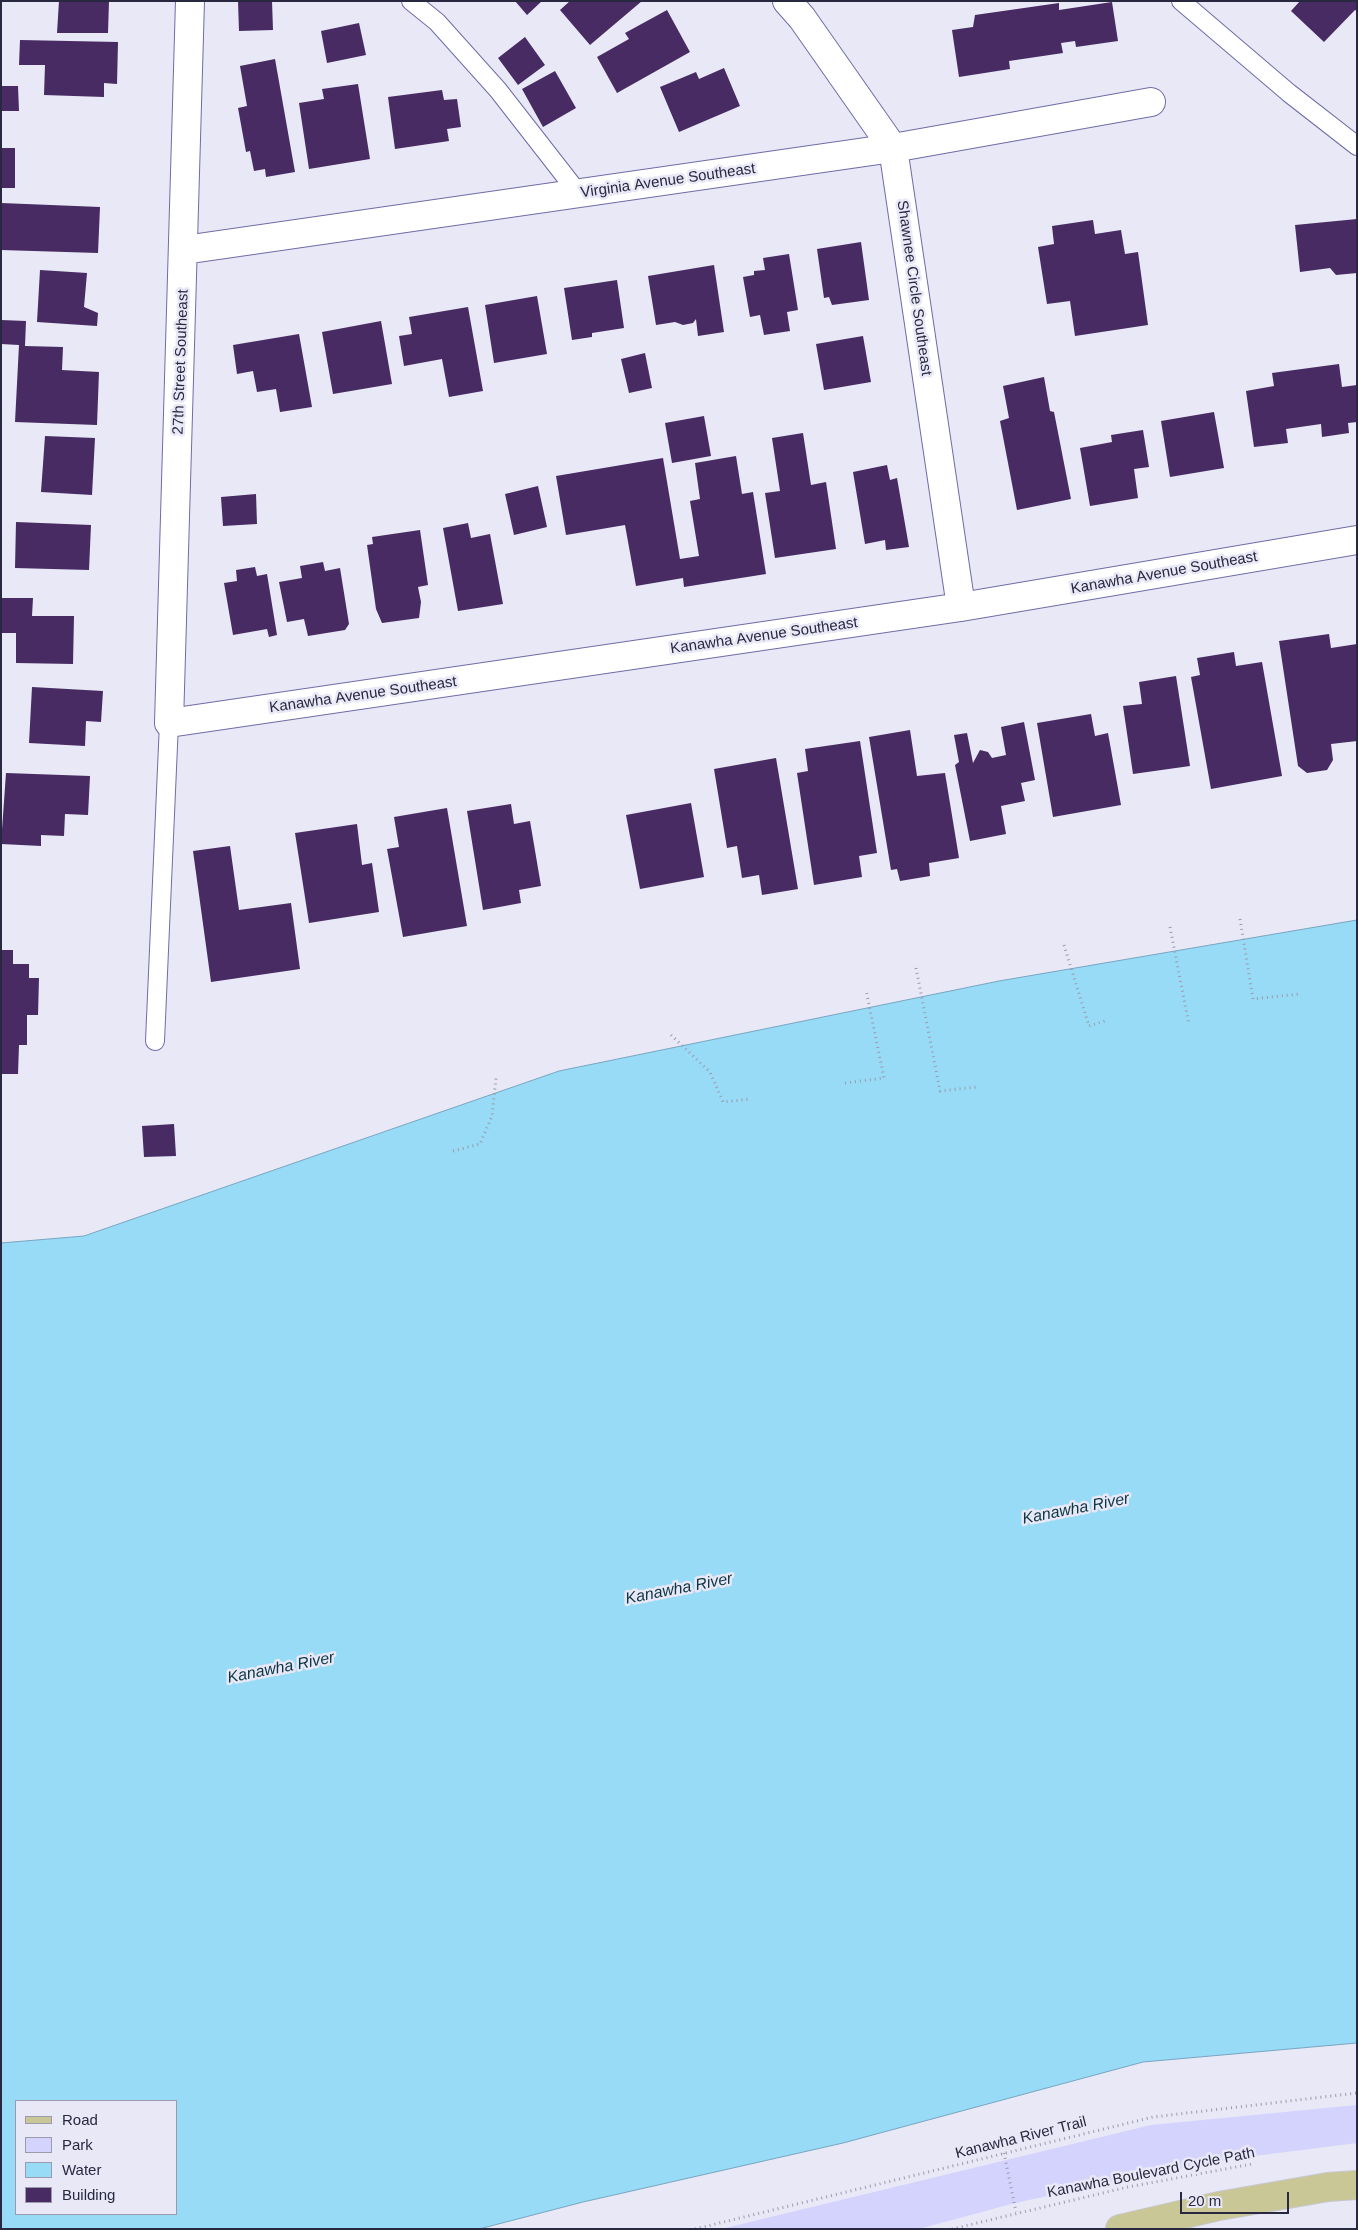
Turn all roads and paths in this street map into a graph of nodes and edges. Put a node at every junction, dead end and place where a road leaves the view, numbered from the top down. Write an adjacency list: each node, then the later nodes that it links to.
1 (190, 1): 9 (street, 27th Street Southeast)
2 (411, 1): 8 (lane)
3 (787, 1): 7 (street, Shawnee Circle Southeast)
4 (1181, 1): 6 (lane)
5 (1151, 102): 7 (street, Virginia Avenue Southeast)
6 (1357, 146)
7 (893, 148): 8 (street, Virginia Avenue Southeast); 11 (street, Shawnee Circle Southeast)
8 (579, 194): 9 (street, Virginia Avenue Southeast)
9 (184, 250): 12 (street, 27th Street Southeast)
10 (1357, 540): 11 (street, Kanawha Avenue Southeast)
11 (961, 607): 12 (street, Kanawha Avenue Southeast)
12 (169, 723): 22 (lane)
13 (1240, 919): 18 (path)
14 (1170, 927): 20 (path)
15 (1064, 946): 19 (path)
16 (916, 968): 25 (path)
17 (866, 990): 24 (path)
18 (1299, 994)
19 (1108, 1020)
20 (1189, 1025)
21 (670, 1035): 26 (path)
22 (155, 1041)
23 (496, 1078): 27 (path)
24 (845, 1083)
25 (977, 1088)
26 (750, 1099)
27 (454, 1151)
28 (1357, 2092): 29 (path, Kanawha River Trail)
29 (1004, 2153): 32 (path); 33 (path, Kanawha River Trail)
30 (1253, 2164): 32 (path, Kanawha Boulevard Cycle Path)
31 (1357, 2185): 35 (main road)
32 (1016, 2212): 34 (path, Kanawha Boulevard Cycle Path)
33 (695, 2229)
34 (952, 2229)
35 (1120, 2229)

